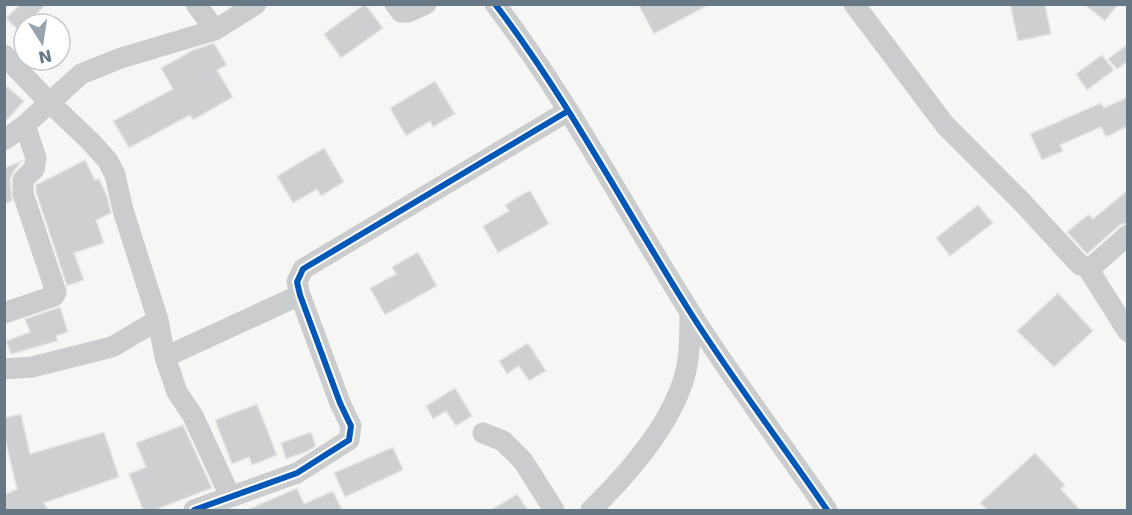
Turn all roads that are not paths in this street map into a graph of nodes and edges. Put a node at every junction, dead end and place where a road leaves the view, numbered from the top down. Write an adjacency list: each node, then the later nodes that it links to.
1 (196, 4): 7 (street)
2 (256, 4): 7 (street)
3 (395, 4): 4 (street)
4 (426, 4)
5 (495, 4): 10 (street)
6 (855, 4): 14 (street)
7 (214, 30): 9 (street)
8 (4, 55): 9 (street)
9 (50, 102): 11 (street); 18 (street)
10 (568, 111): 15 (street); 17 (street)
11 (25, 125): 12 (street); 16 (street)
12 (4, 140)
13 (1128, 235): 14 (street)
14 (1087, 267): 19 (street)
15 (300, 295): 20 (street); 23 (street)
16 (4, 313)
17 (690, 313): 26 (street); 27 (street)
18 (158, 320): 20 (street); 21 (street)
19 (1128, 332)
20 (165, 357): 23 (street)
21 (4, 369)
22 (483, 433): 25 (street)
23 (230, 496): 24 (street)
24 (194, 510)
25 (554, 510)
26 (591, 510)
27 (827, 510)

